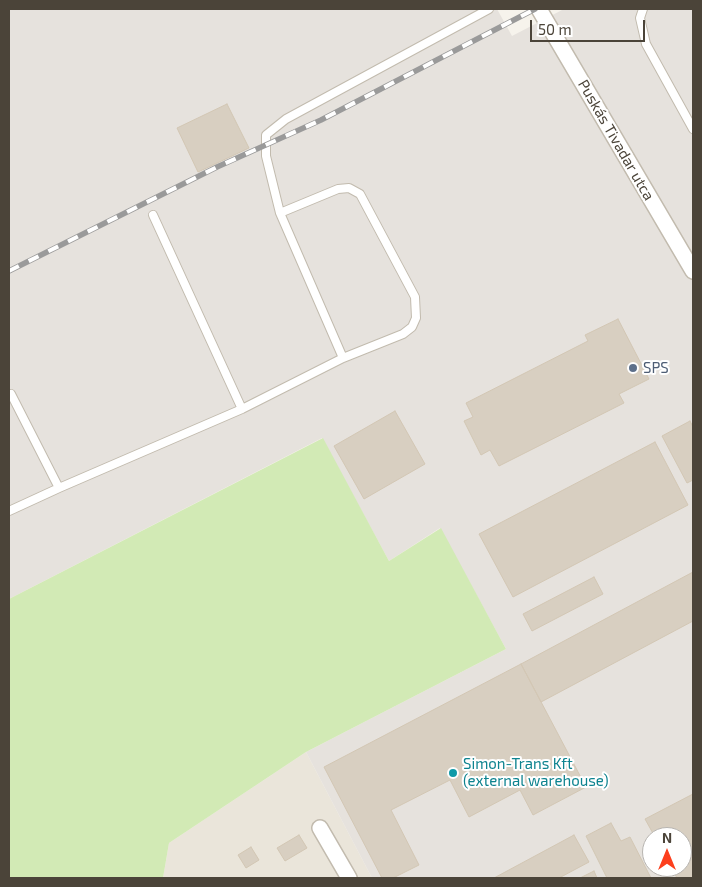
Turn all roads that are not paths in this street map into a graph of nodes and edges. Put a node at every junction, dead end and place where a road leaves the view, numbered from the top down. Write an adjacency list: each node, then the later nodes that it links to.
1 (489, 9): 5 (lane)
2 (540, 9): 7 (street, Puskás Tivadar utca)
3 (643, 9): 4 (lane)
4 (693, 129)
5 (280, 213): 8 (lane); 8 (lane)
6 (153, 216): 10 (lane)
7 (693, 271)
8 (343, 358): 10 (lane)
9 (9, 395): 11 (lane)
10 (242, 409): 11 (lane)
11 (59, 488): 12 (lane)
12 (9, 511)
13 (320, 828): 14 (street)
14 (349, 878)

